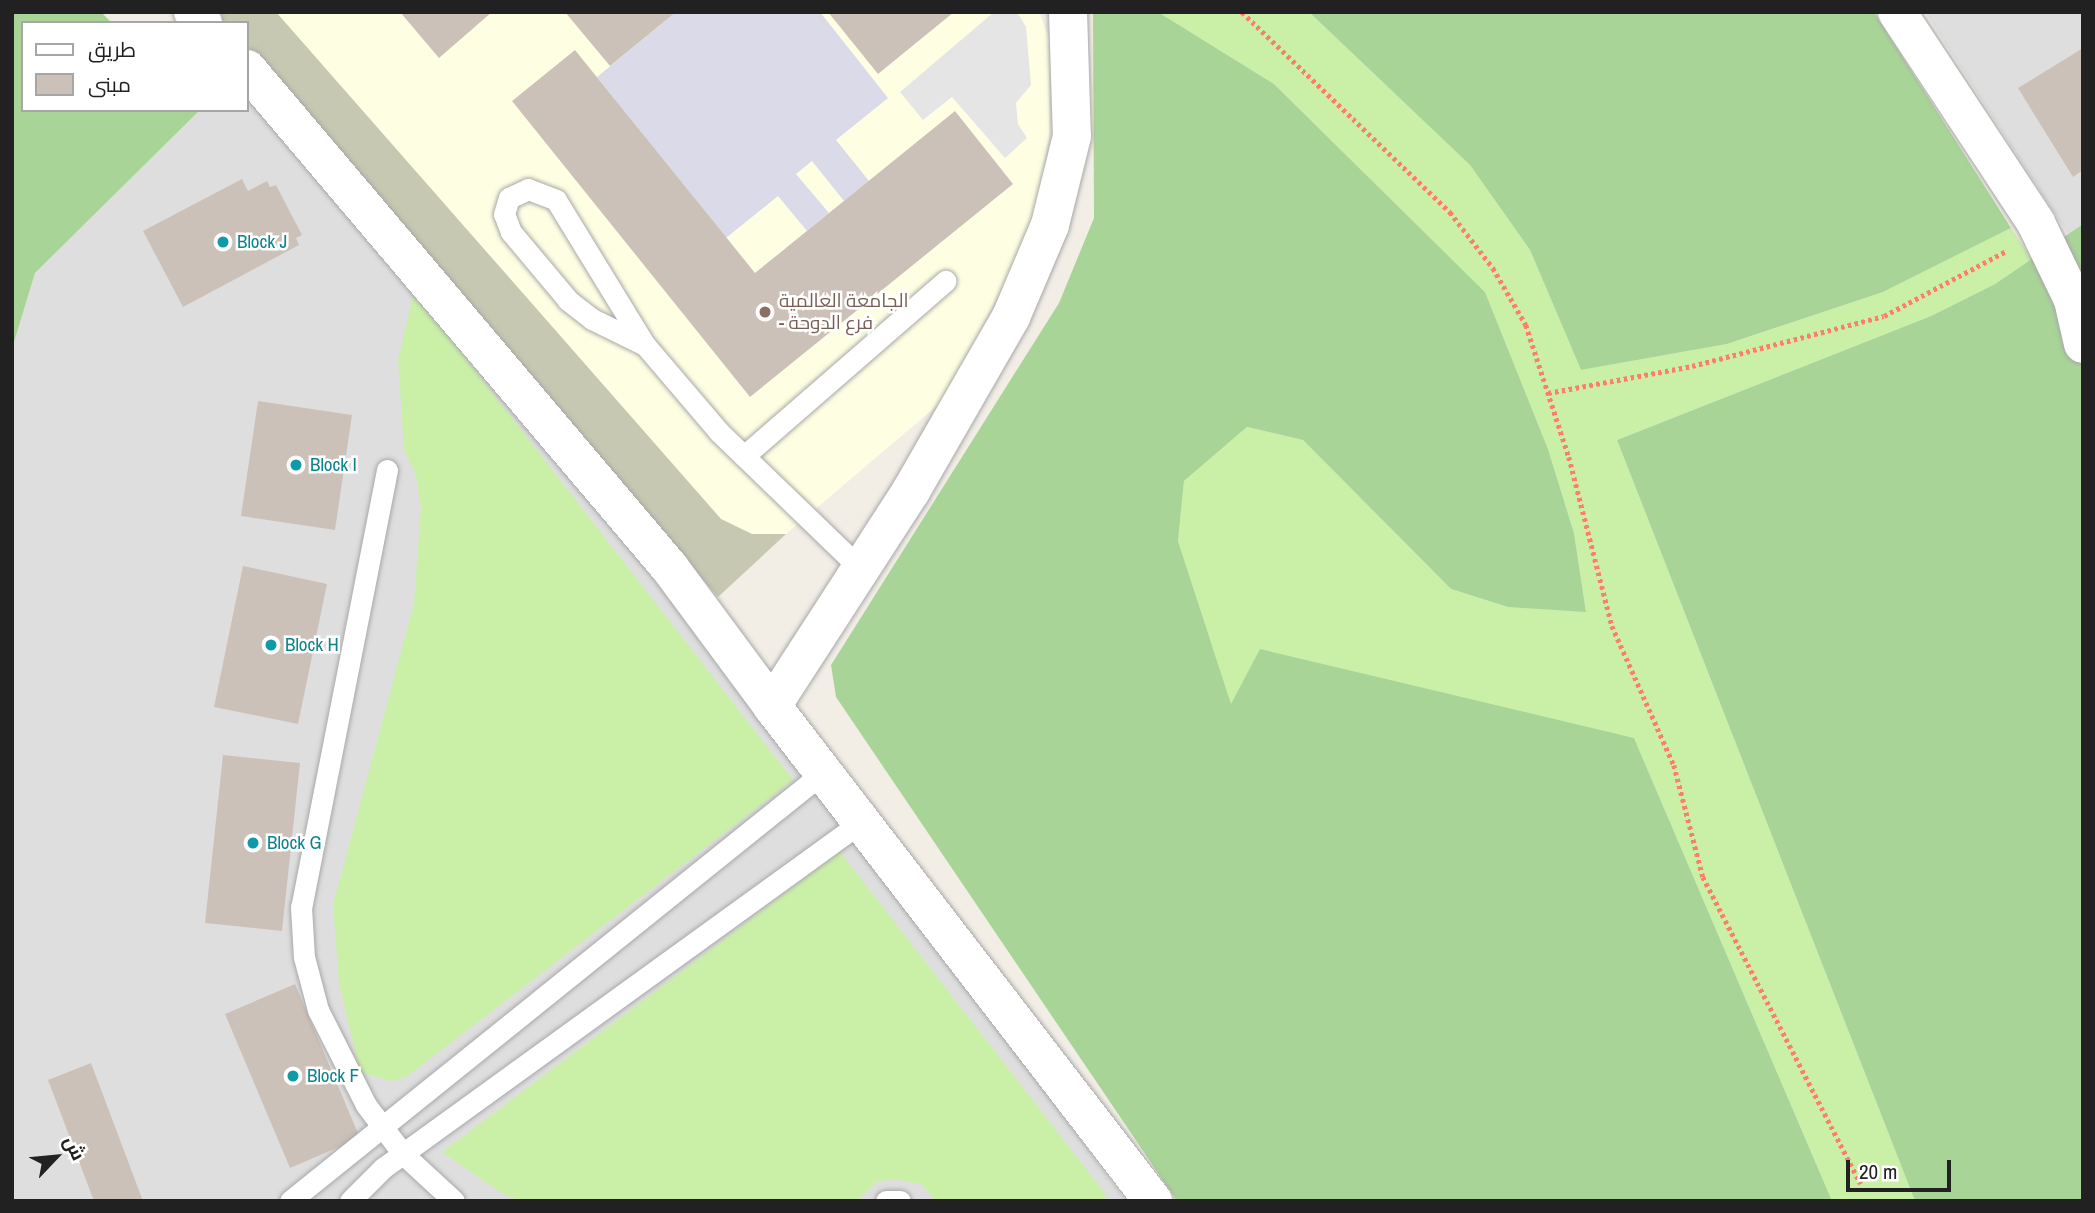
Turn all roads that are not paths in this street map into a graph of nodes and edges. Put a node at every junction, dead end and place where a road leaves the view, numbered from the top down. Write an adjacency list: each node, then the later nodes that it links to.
1 (1068, 12): 9 (street)
2 (1897, 12): 5 (street)
3 (248, 70): 10 (street)
4 (945, 281): 7 (lane)
5 (2083, 344)
6 (645, 345): 6 (lane); 7 (lane)
7 (744, 456): 9 (lane)
8 (387, 470): 13 (lane)
9 (861, 569): 10 (street)
10 (772, 706): 11 (street)
11 (825, 771): 12 (street); 13 (lane)
12 (864, 820): 14 (lane); 20 (street)
13 (380, 1126): 14 (lane); 15 (lane)
14 (403, 1154): 16 (lane); 17 (lane)
15 (290, 1201)
16 (350, 1201)
17 (454, 1201)
18 (886, 1201): 19 (lane)
19 (900, 1201)
20 (1153, 1201)

